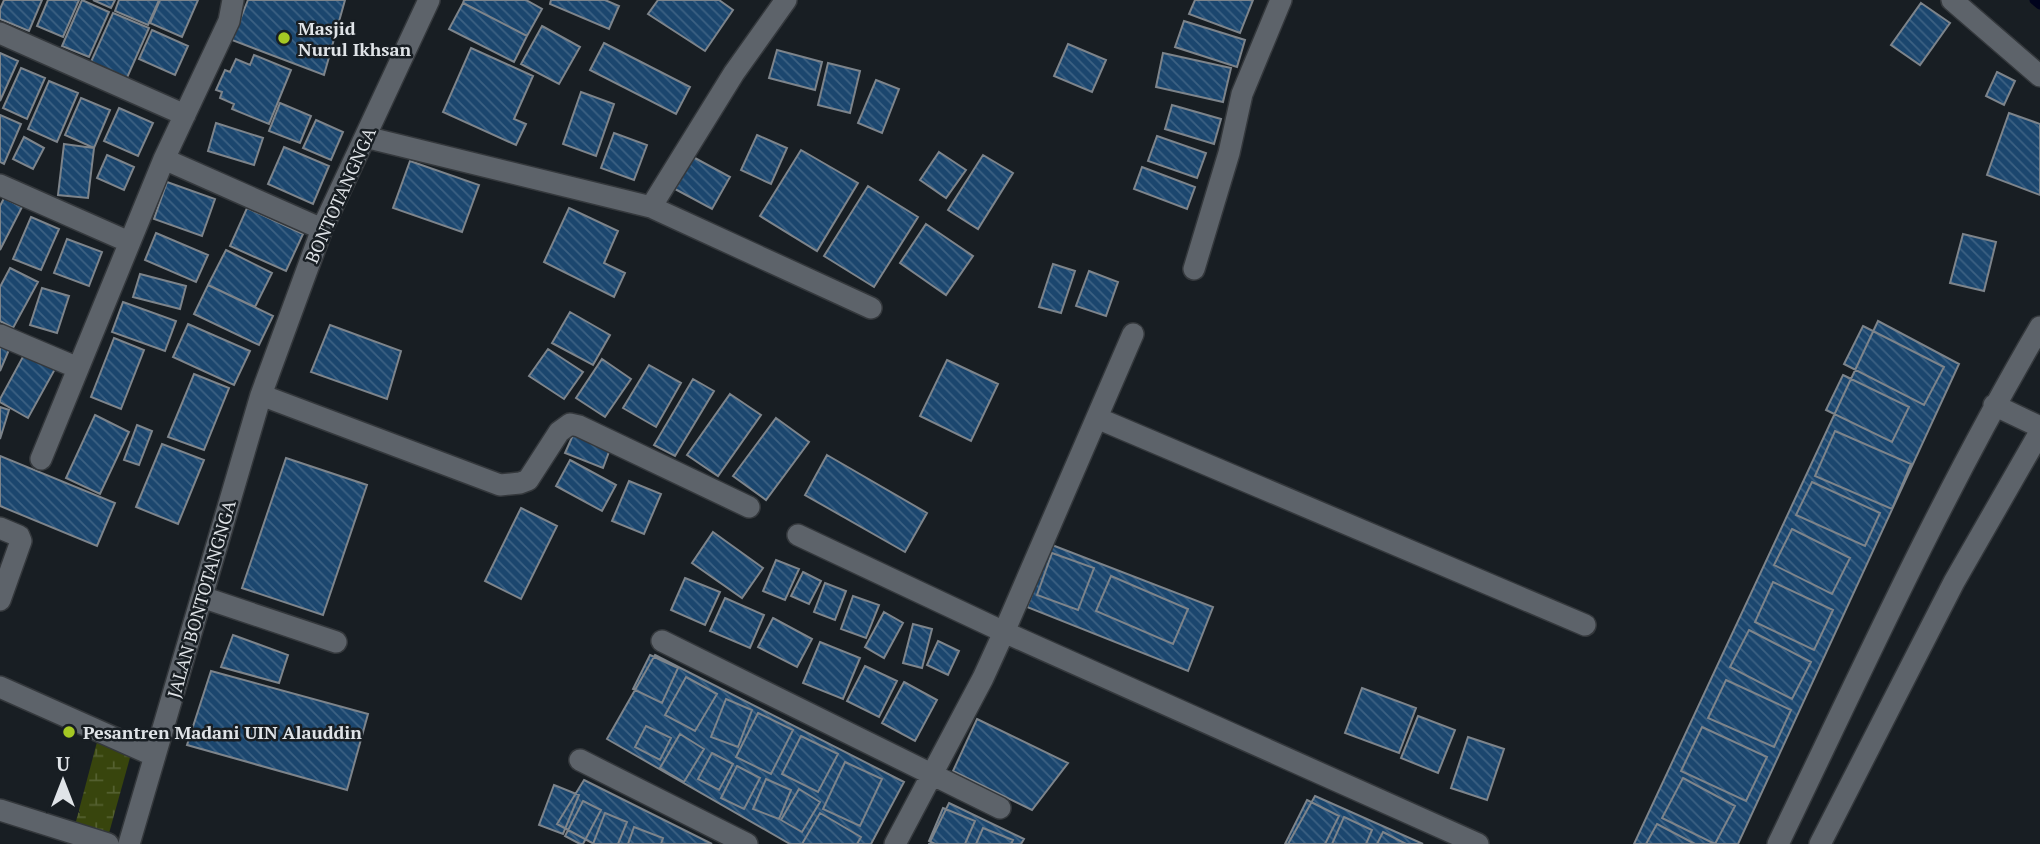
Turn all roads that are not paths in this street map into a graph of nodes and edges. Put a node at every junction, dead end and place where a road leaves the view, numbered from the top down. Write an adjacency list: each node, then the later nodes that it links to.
1 (233, 0): 8 (street)
2 (429, 0): 9 (street, BONTOTANGNGA)
3 (786, 0): 12 (street)
4 (1281, 0): 15 (street)
5 (1952, 0): 7 (street)
6 (0, 33): 8 (street)
7 (2040, 76)
8 (185, 115): 10 (street)
9 (365, 137): 12 (street); 13 (street, BONTOTANGNGA)
10 (164, 159): 13 (street); 14 (street)
11 (0, 185): 14 (street)
12 (652, 207): 16 (street)
13 (322, 229): 21 (street, BONTOTANGNGA)
14 (129, 242): 20 (street)
15 (1194, 269)
16 (871, 309)
17 (2040, 327): 22 (street)
18 (1133, 334): 23 (street)
19 (0, 335): 20 (street)
20 (78, 368): 25 (street)
21 (261, 395): 26 (street); 29 (street, JALAN BONTOTANGNGA)
22 (1994, 405): 24 (street); 46 (street)
23 (1097, 418): 31 (street); 32 (street)
24 (2040, 430): 47 (street)
25 (41, 459)
26 (749, 507)
27 (0, 528): 30 (street)
28 (798, 535): 32 (street)
29 (202, 597): 34 (street); 36 (street, JALAN BONTOTANGNGA)
30 (0, 600)
31 (1584, 625)
32 (1004, 632): 38 (street); 45 (street)
33 (662, 641): 38 (street)
34 (336, 642)
35 (0, 687): 36 (street)
36 (155, 756): 42 (street, JALAN BONTOTANGNGA)
37 (580, 760): 43 (street)
38 (931, 774): 39 (street); 44 (street)
39 (1000, 808)
40 (0, 810): 41 (street)
41 (108, 844)
42 (129, 844)
43 (747, 844)
44 (895, 844)
45 (1478, 844)
46 (1778, 844)
47 (1820, 844)

